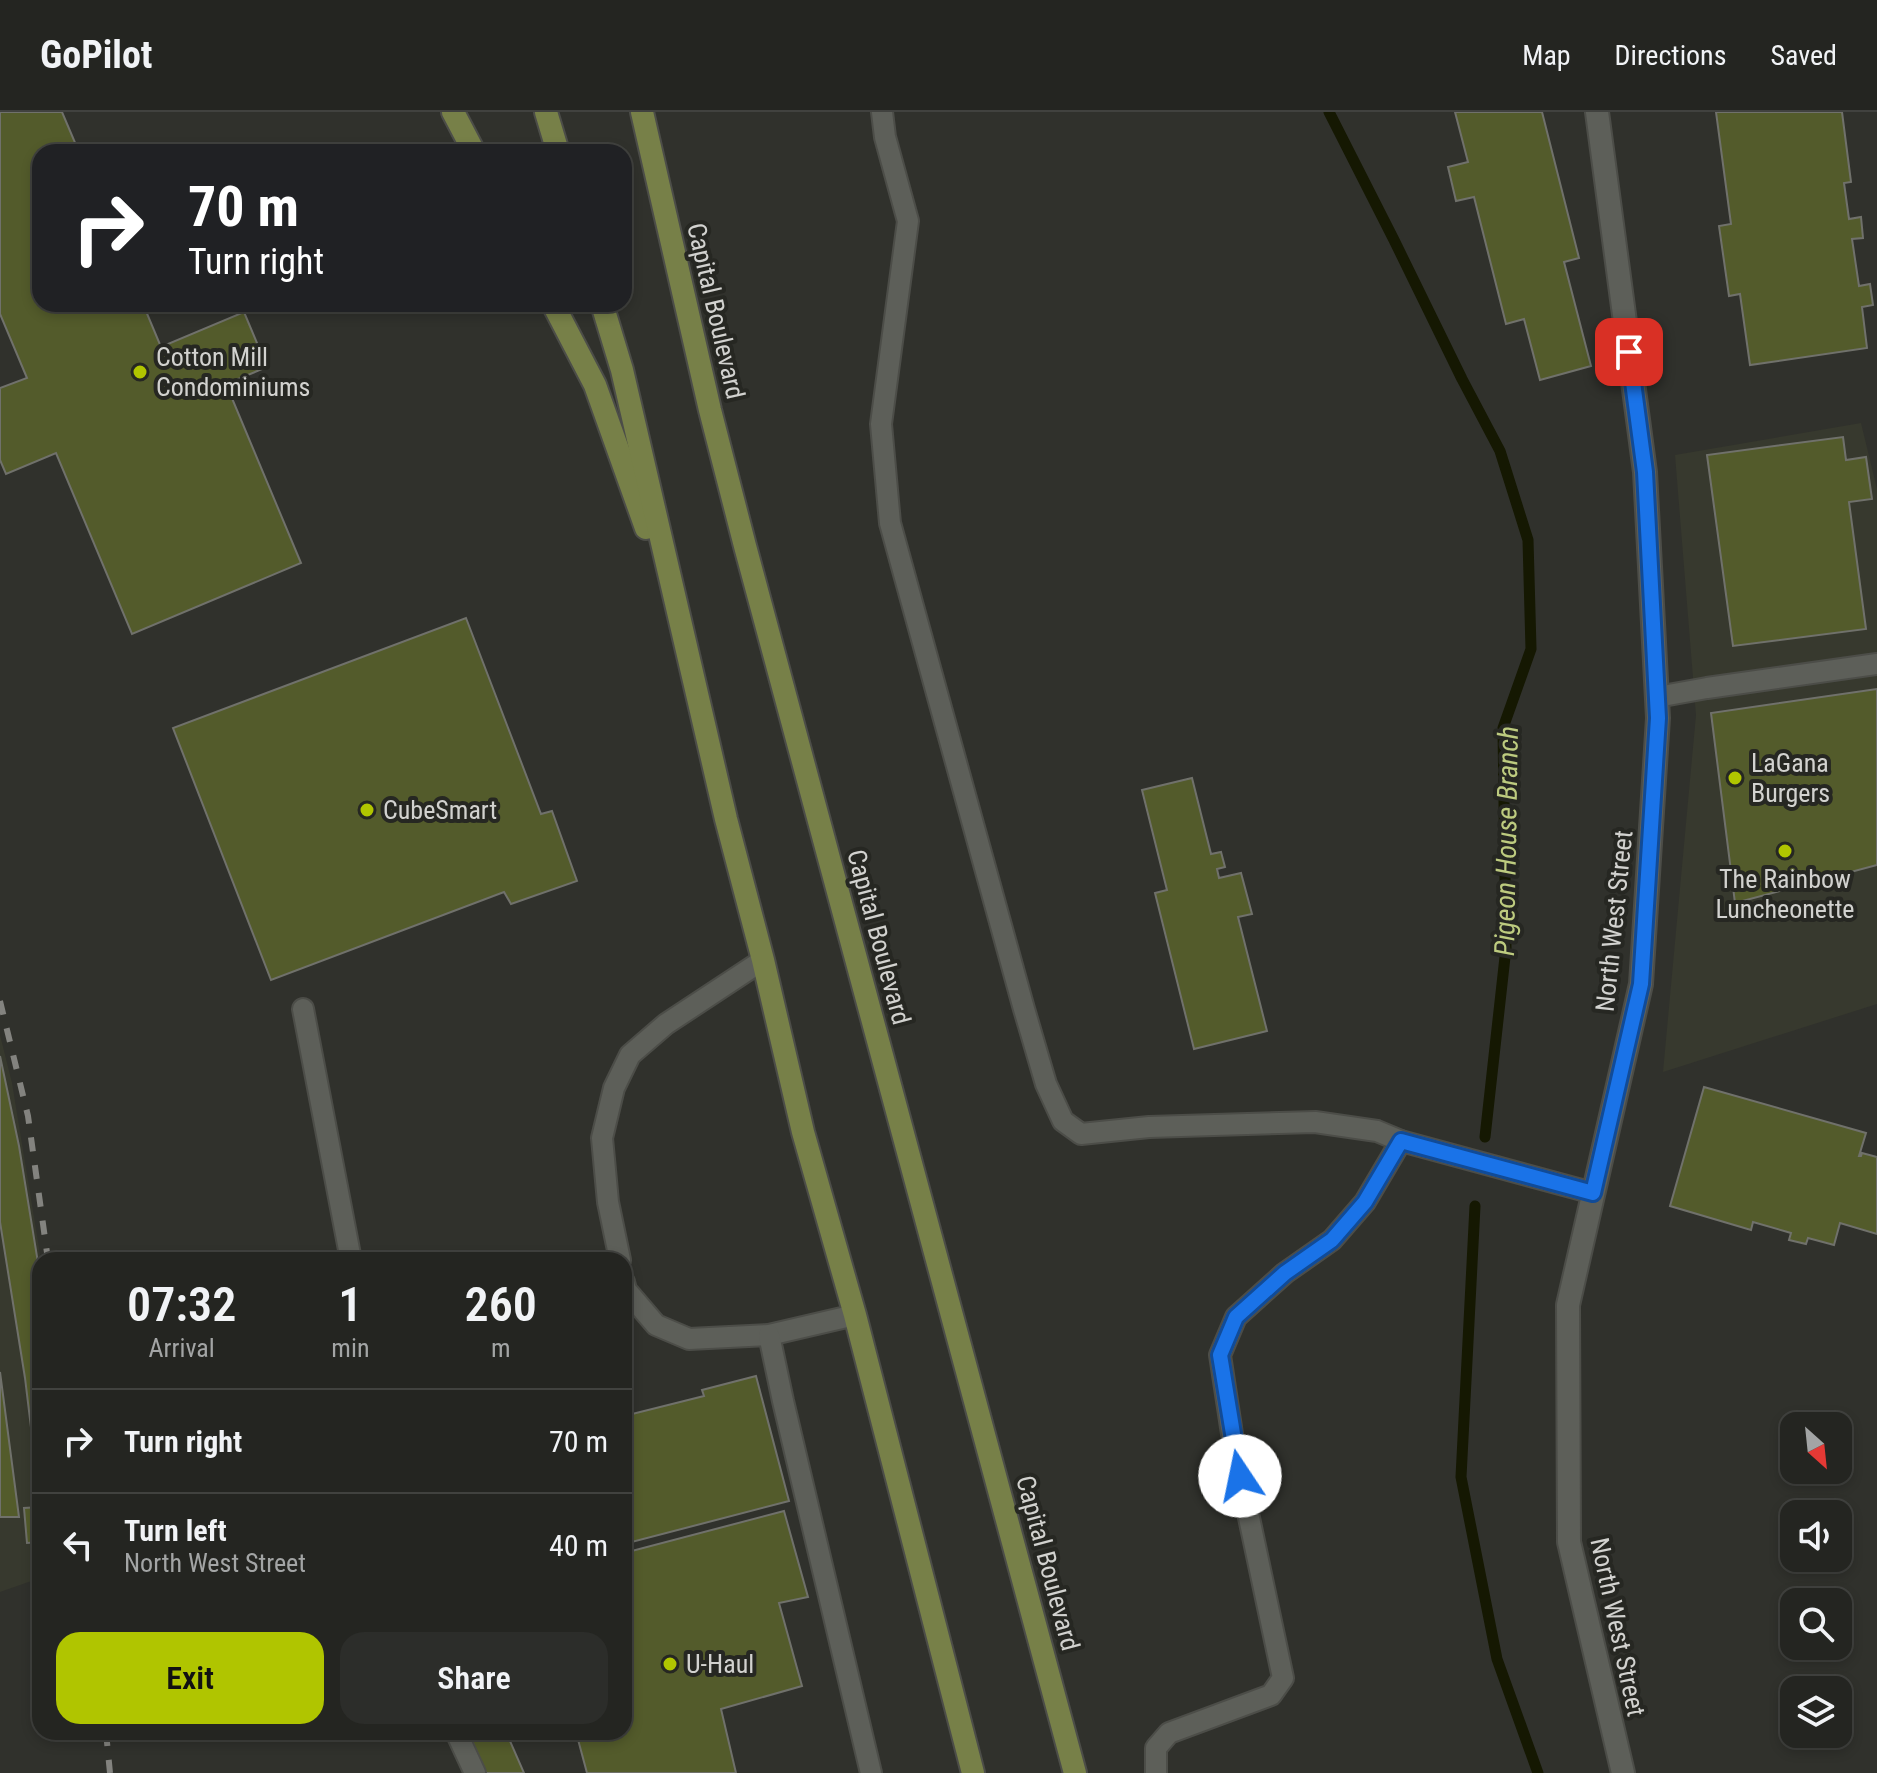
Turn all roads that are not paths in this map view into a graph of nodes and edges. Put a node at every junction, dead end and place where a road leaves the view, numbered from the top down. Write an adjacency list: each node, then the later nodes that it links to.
1 (453, 112): 6 (main road)
2 (546, 112): 7 (main road)
3 (642, 112): 26 (main road, Capital Boulevard)
4 (882, 112): 15 (lane)
5 (1597, 112): 12 (street, North West Street)
6 (470, 144)
7 (556, 144)
8 (557, 312): 11 (main road)
9 (604, 312): 11 (main road)
10 (1877, 664): 12 (lane)
11 (693, 676): 13 (main road)
12 (1657, 697): 16 (street, North West Street)
13 (763, 960): 18 (lane); 20 (main road)
14 (303, 1009): 17 (lane)
15 (1401, 1141): 16 (lane); 27 (lane)
16 (1593, 1193): 28 (street, North West Street)
17 (349, 1252)
18 (618, 1252)
19 (632, 1297): 21 (lane)
20 (855, 1315): 21 (lane); 25 (main road)
21 (769, 1335): 24 (lane)
22 (460, 1740): 23 (lane)
23 (475, 1773)
24 (871, 1773)
25 (973, 1773)
26 (1075, 1773)
27 (1156, 1773)
28 (1623, 1773)

